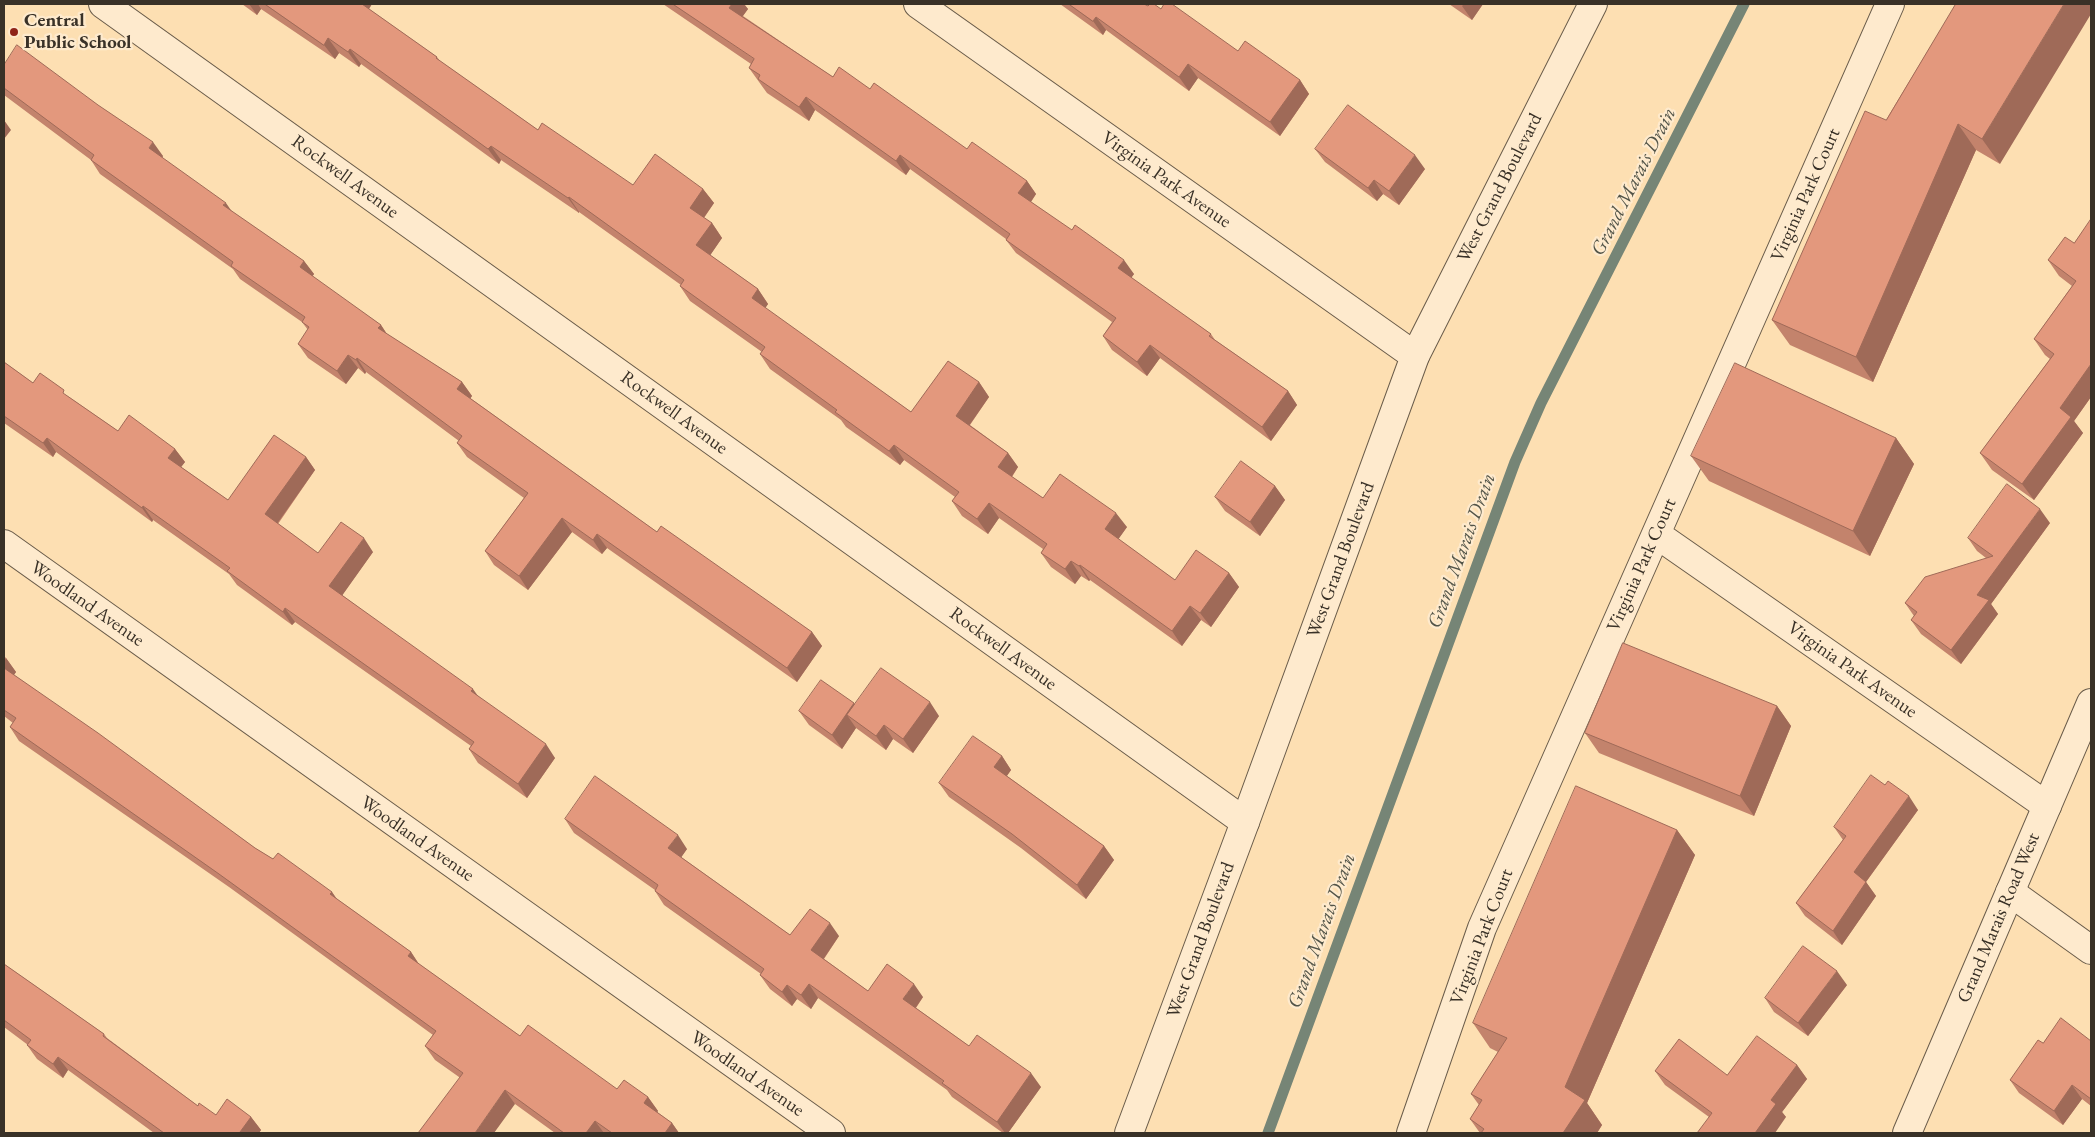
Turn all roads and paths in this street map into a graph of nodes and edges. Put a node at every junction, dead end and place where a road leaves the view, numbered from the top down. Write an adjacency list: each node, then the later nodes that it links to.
1 (104, 4): 10 (street, Rockwell Avenue)
2 (918, 4): 5 (street, Virginia Park Avenue)
3 (1593, 4): 5 (street, West Grand Boulevard)
4 (1890, 4): 6 (street, Virginia Park Court)
5 (1414, 356): 10 (street, West Grand Boulevard)
6 (1656, 534): 9 (street, Virginia Park Avenue); 15 (street, Virginia Park Court)
7 (4, 544): 13 (street, Woodland Avenue)
8 (2091, 703): 9 (street, Grand Marais Road West)
9 (2047, 806): 11 (street, Grand Marais Road West)
10 (1245, 822): 14 (street, West Grand Boulevard)
11 (2010, 892): 12 (street); 16 (street, Grand Marais Road West)
12 (2091, 950)
13 (831, 1133)
14 (1129, 1133)
15 (1411, 1133)
16 (1907, 1133)

